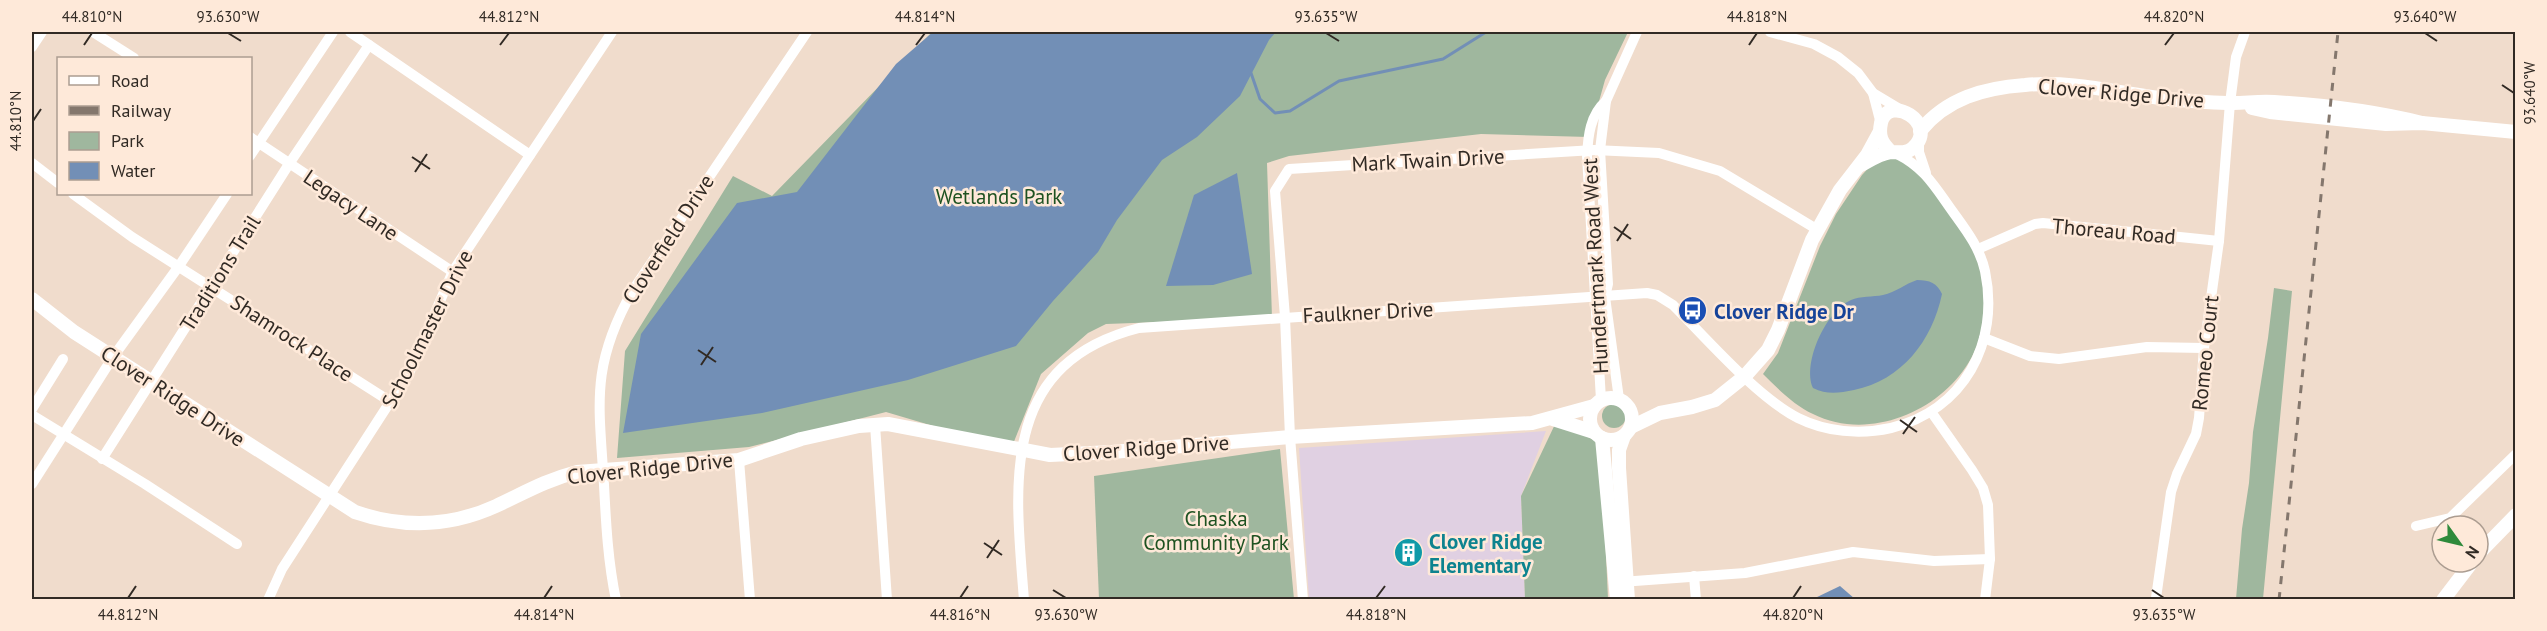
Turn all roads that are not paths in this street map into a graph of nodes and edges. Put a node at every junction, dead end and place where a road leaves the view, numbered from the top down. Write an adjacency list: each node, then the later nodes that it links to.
1 (42, 32): 11 (street)
2 (93, 32): 12 (street)
3 (333, 32): 20 (street)
4 (350, 32): 10 (street)
5 (612, 32): 23 (street, Schoolmaster Drive)
6 (804, 32): 63 (street, Cloverfield Drive)
7 (1637, 32): 21 (street, Hundertmark Road West)
8 (1770, 32): 13 (street)
9 (2245, 32): 14 (street, Romeo Court)
10 (369, 45): 23 (street); 25 (street, Traditions Trail)
11 (32, 47)
12 (132, 57)
13 (1873, 93): 16 (street); 17 (street)
14 (2230, 103): 15 (street, Clover Ridge Drive); 18 (street, Clover Ridge Drive); 32 (street, Romeo Court)
15 (1944, 107): 16 (street, Clover Ridge Drive); 19 (street, Clover Ridge Drive)
16 (1907, 113): 17 (street); 19 (street)
17 (1880, 129): 22 (street); 26 (street)
18 (2516, 132)
19 (1920, 135): 22 (street); 27 (street)
20 (255, 140): 25 (street, Legacy Lane)
21 (1594, 150): 31 (street, Mark Twain Drive); 37 (street, Hundertmark Road West); 39 (street, Mark Twain Drive)
22 (1894, 153): 26 (street); 27 (street)
23 (530, 155): 35 (street, Schoolmaster Drive)
24 (32, 163): 28 (street)
25 (289, 164): 35 (street, Legacy Lane); 36 (street, Traditions Trail)
26 (1859, 166): 31 (street)
27 (1926, 173): 33 (street)
28 (57, 182)
29 (74, 195): 34 (street, Shamrock Place)
30 (226, 195): 34 (street)
31 (1818, 230): 44 (street)
32 (2219, 241): 33 (street, Thoreau Road); 41 (street, Romeo Court)
33 (1978, 249): 40 (street)
34 (179, 266): 36 (street, Shamrock Place); 42 (street)
35 (453, 272): 47 (street, Schoolmaster Drive)
36 (210, 286): 45 (street, Traditions Trail); 47 (street, Shamrock Place)
37 (1600, 297): 39 (street, Faulkner Drive); 44 (street, Faulkner Drive); 46 (street, Hundertmark Road West); 48 (street, Hundertmark Road West)
38 (32, 299): 42 (street, Clover Ridge Drive)
39 (1285, 317): 58 (street); 59 (street, Faulkner Drive)
40 (1984, 338): 41 (street); 51 (street)
41 (2204, 348): 74 (street, Romeo Court)
42 (113, 357): 45 (street, Clover Ridge Drive); 56 (street)
43 (63, 359): 49 (street)
44 (1745, 376): 50 (street); 51 (street, Faulkner Drive)
45 (151, 382): 61 (street, Traditions Trail); 65 (street, Clover Ridge Drive)
46 (1623, 401): 48 (street); 50 (street); 55 (street)
47 (392, 402): 65 (street, Schoolmaster Drive)
48 (1597, 403): 53 (street, Clover Ridge Drive); 57 (street)
49 (32, 409)
50 (1660, 413): 55 (street)
51 (1932, 413): 70 (street)
52 (32, 415): 56 (street)
53 (1550, 419): 57 (street, Clover Ridge Drive); 58 (street, Clover Ridge Drive)
54 (874, 425): 59 (street, Clover Ridge Drive); 62 (street, Clover Ridge Drive); 78 (street)
55 (1627, 432): 57 (street); 73 (street)
56 (62, 434): 61 (street); 64 (street)
57 (1598, 435): 73 (street)
58 (1290, 437): 59 (street, Clover Ridge Drive); 80 (street)
59 (1021, 450): 79 (street, Faulkner Drive)
60 (2516, 454): 67 (street)
61 (102, 459): 69 (street)
62 (739, 460): 63 (street, Clover Ridge Drive); 77 (street)
63 (603, 470): 65 (street, Clover Ridge Drive); 76 (street, Cloverfield Drive)
64 (32, 484)
65 (329, 496): 75 (street, Schoolmaster Drive)
66 (2516, 515): 68 (street)
67 (2416, 526)
68 (2490, 542)
69 (237, 544)
70 (1990, 559): 72 (street); 84 (street)
71 (2463, 574): 85 (street)
72 (1694, 576): 73 (street); 83 (street)
73 (1622, 582): 81 (street); 82 (street)
74 (2156, 598)
75 (268, 600)
76 (616, 600)
77 (750, 600)
78 (886, 600)
79 (1024, 600)
80 (1302, 600)
81 (1617, 600)
82 (1628, 600)
83 (1696, 600)
84 (1985, 600)
85 (2443, 600)

